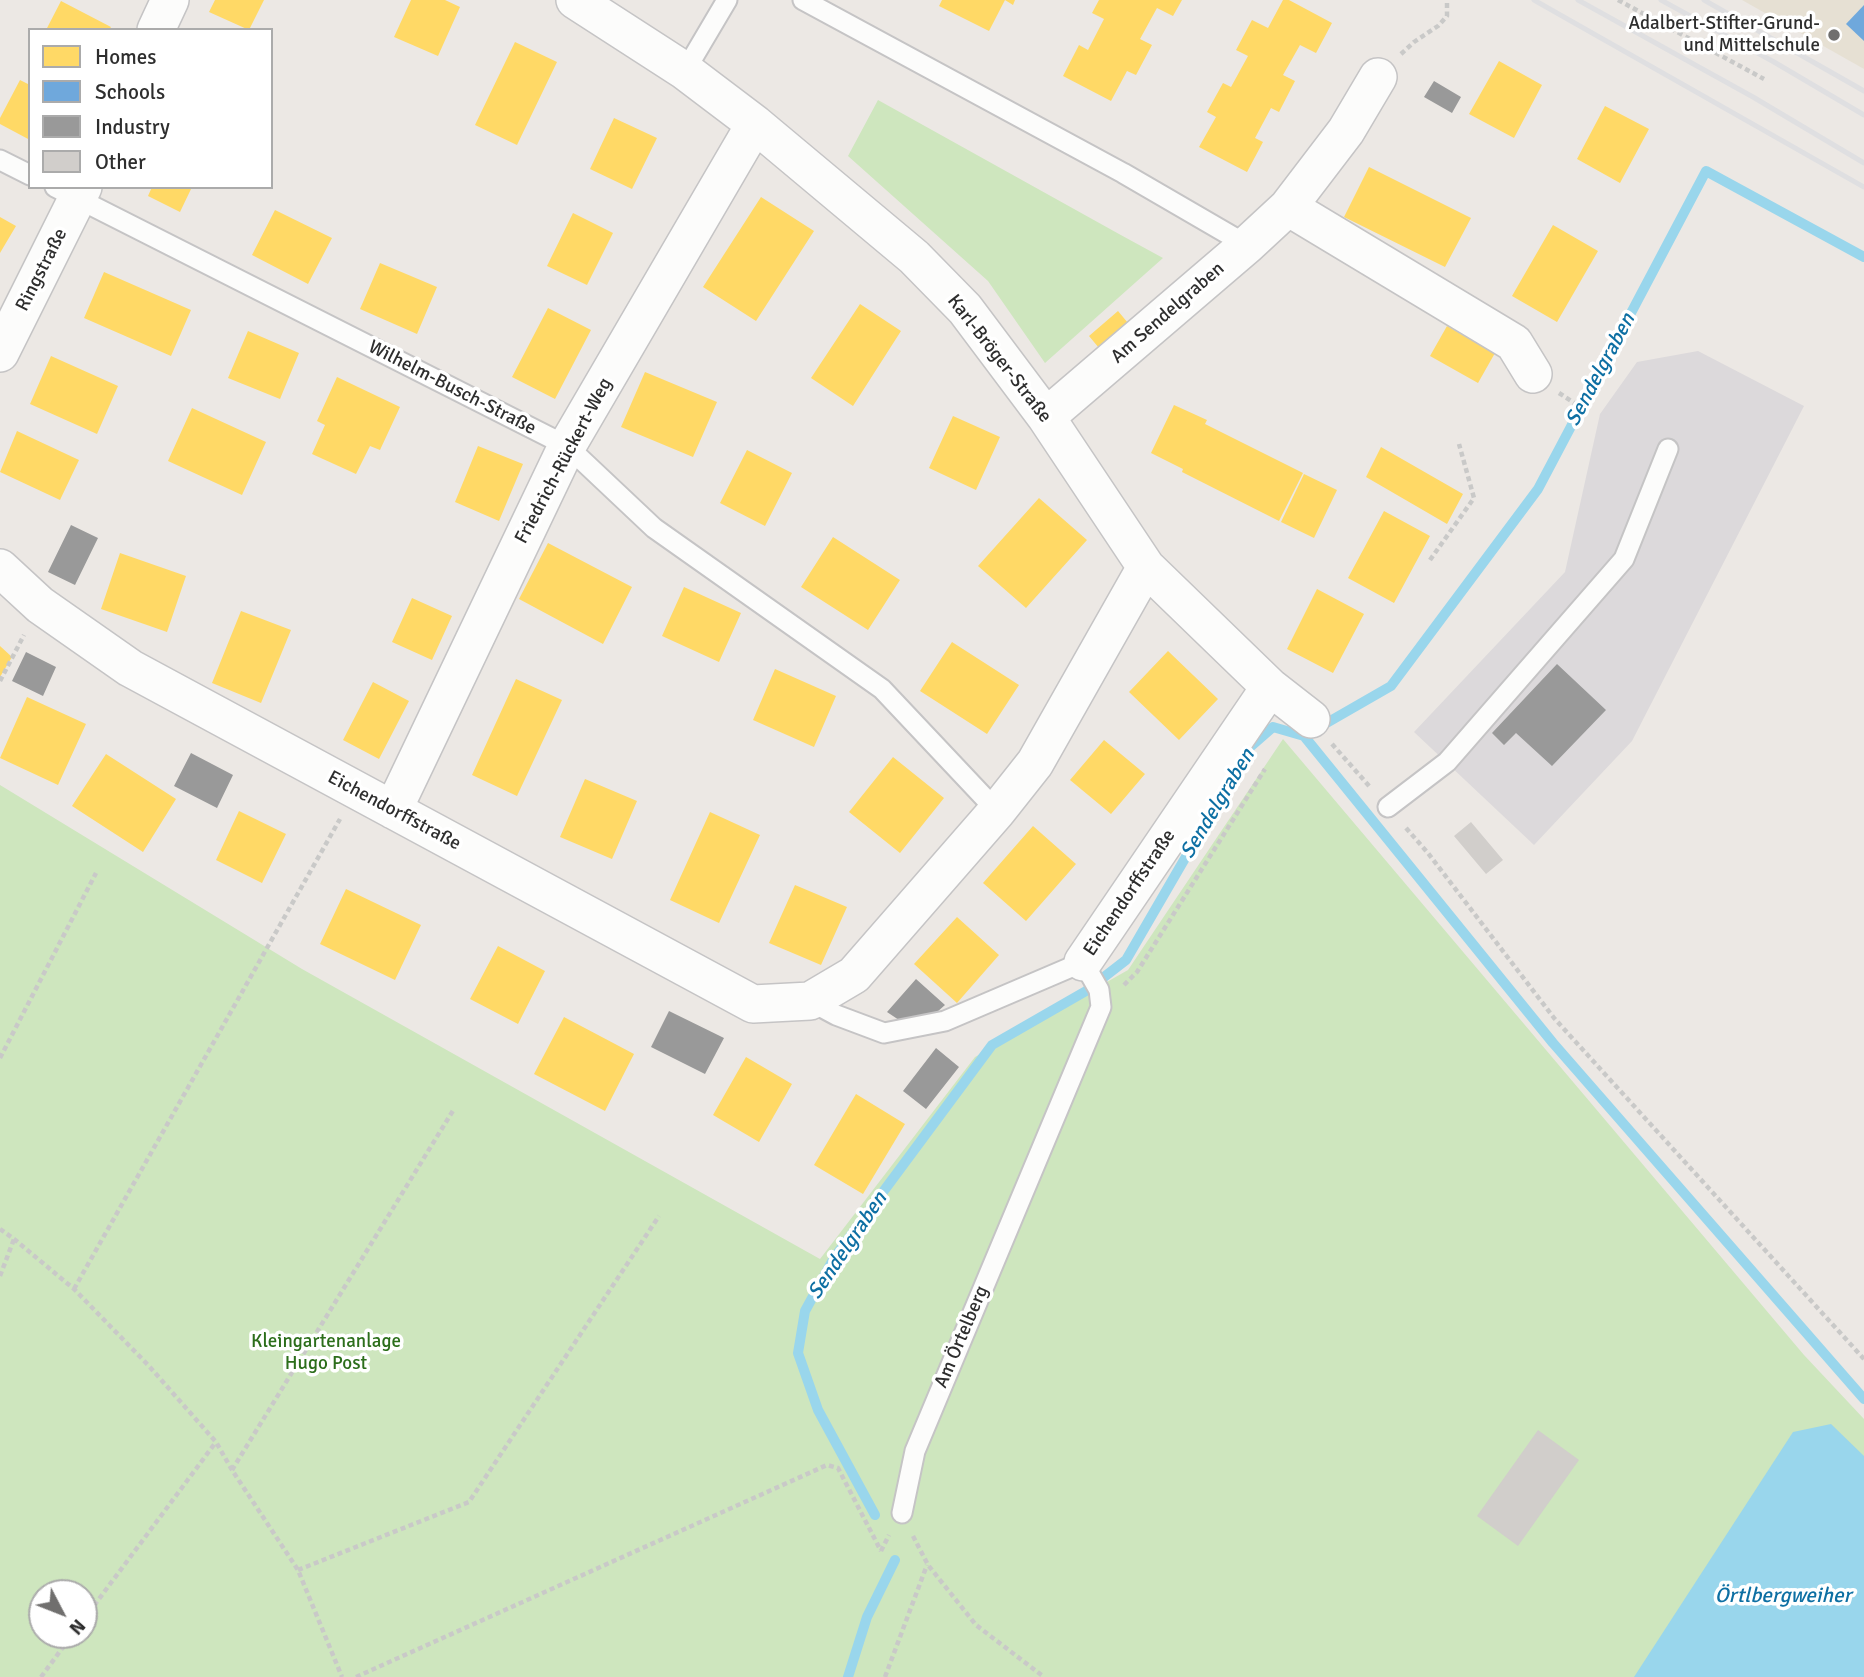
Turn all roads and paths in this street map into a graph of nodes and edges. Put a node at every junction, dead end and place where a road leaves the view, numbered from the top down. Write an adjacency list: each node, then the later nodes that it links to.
1 (170, 0): 7 (street)
2 (575, 0): 8 (street, Karl-Bröger-Straße)
3 (727, 0): 8 (lane)
4 (803, 0): 16 (lane)
5 (1447, 0): 9 (path)
6 (1618, 0): 10 (path)
7 (157, 28)
8 (685, 71): 11 (street, Karl-Bröger-Straße)
9 (1378, 77): 15 (street, Am Sendelgraben)
10 (1764, 79)
11 (755, 124): 20 (street, Karl-Bröger-Straße); 22 (street, Friedrich-Rückert-Weg)
12 (0, 160): 13 (lane)
13 (28, 174)
14 (72, 191): 17 (street, Ringstraße); 22 (lane, Wilhelm-Busch-Straße)
15 (1287, 207): 16 (street, Am Sendelgraben); 18 (street)
16 (1247, 245): 20 (street, Am Sendelgraben)
17 (0, 353)
18 (1547, 384): 19 (path)
19 (1588, 412)
20 (1046, 417): 25 (street, Karl-Bröger-Straße)
21 (1459, 444): 24 (path)
22 (567, 446): 34 (street, Friedrich-Rückert-Weg); 35 (lane, Wilhelm-Busch-Straße)
23 (1668, 449): 33 (lane)
24 (1430, 560)
25 (1146, 567): 29 (street, Karl-Bröger-Straße); 35 (street, Eichendorffstraße)
26 (0, 568): 27 (street, Eichendorffstraße)
27 (40, 605): 28 (path); 32 (street, Eichendorffstraße)
28 (0, 681)
29 (1270, 687): 30 (street, Karl-Bröger-Straße); 37 (street, Eichendorffstraße)
30 (1319, 728): 33 (path)
31 (1265, 769): 37 (path)
32 (356, 790): 34 (street, Eichendorffstraße); 45 (path)
33 (1388, 807): 46 (path)
34 (393, 810): 38 (street, Eichendorffstraße)
35 (998, 811): 38 (street, Eichendorffstraße)
36 (96, 873): 39 (path)
37 (1093, 984): 38 (lane, Eichendorffstraße); 49 (lane, Am Örtelberg)
38 (810, 1001)
39 (0, 1058)
40 (454, 1109): 48 (path)
41 (659, 1216): 52 (path)
42 (0, 1229): 43 (path)
43 (15, 1239): 44 (path); 45 (path)
44 (0, 1276)
45 (74, 1289): 47 (path)
46 (1864, 1359)
47 (216, 1442): 48 (path); 53 (path)
48 (232, 1470): 52 (path)
49 (902, 1513): 51 (path)
50 (881, 1550): 57 (path)
51 (928, 1564): 58 (path); 59 (path)
52 (298, 1570): 56 (path)
53 (98, 1600)
54 (62, 1649): 55 (path)
55 (41, 1677)
56 (342, 1677)
57 (356, 1677)
58 (885, 1677)
59 (1044, 1677)

